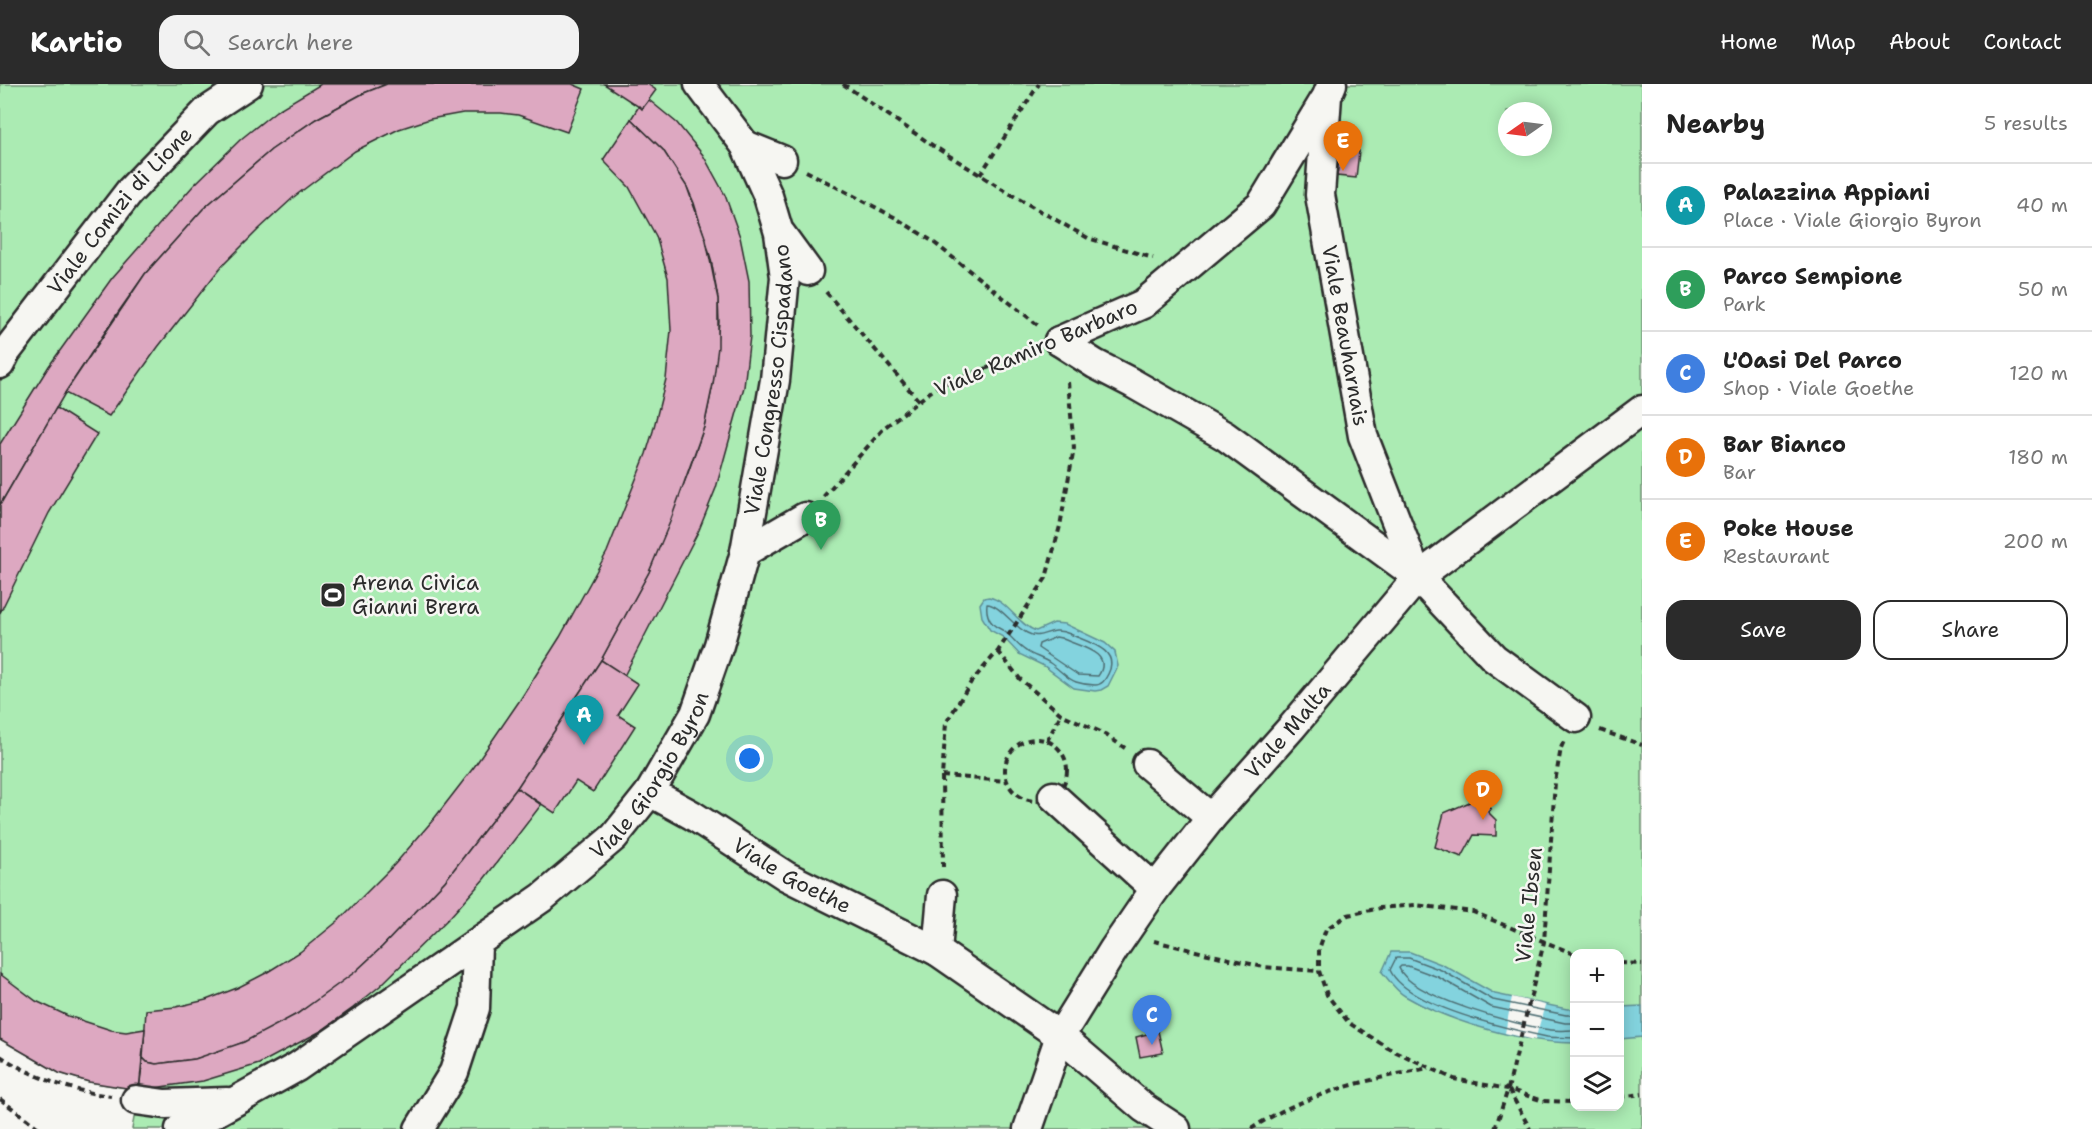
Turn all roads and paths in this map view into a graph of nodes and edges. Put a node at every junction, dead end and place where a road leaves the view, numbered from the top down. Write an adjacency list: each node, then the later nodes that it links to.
1 (248, 84): 13 (street, Viale Comizi di Lione)
2 (699, 84): 6 (street, Viale Congresso Cispadano)
3 (843, 84): 8 (path)
4 (1039, 84): 8 (path)
5 (1329, 90): 10 (street, Viale Ramiro Barbaro); 18 (street, Viale Beauharnais)
6 (745, 145): 7 (street); 9 (street, Viale Congresso Cispadano)
7 (782, 160): 12 (path)
8 (980, 175): 10 (path)
9 (780, 233): 11 (street); 17 (street, Viale Congresso Cispadano)
10 (1185, 268): 12 (street, Viale Ramiro Barbaro)
11 (808, 271): 14 (path)
12 (1059, 341): 14 (path, Viale Ramiro Barbaro); 18 (street); 19 (path)
13 (2, 355)
14 (920, 401): 16 (path, Viale Ramiro Barbaro)
15 (1642, 410): 18 (street, Viale Malta)
16 (805, 517): 17 (street)
17 (745, 552): 27 (street, Viale Giorgio Byron)
18 (1418, 577): 21 (street); 29 (street, Viale Malta)
19 (998, 651): 20 (path); 25 (path)
20 (1061, 714): 22 (path); 24 (path)
21 (1576, 718): 23 (path); 33 (path, Viale Ibsen)
22 (1047, 741): 26 (path); 28 (path)
23 (1642, 745)
24 (1147, 764): 29 (street)
25 (942, 776): 26 (path); 31 (path)
26 (1007, 781): 28 (path)
27 (650, 792): 34 (street, Viale Giorgio Byron); 35 (street, Viale Goethe)
28 (1053, 796): 30 (street)
29 (1211, 818): 30 (street, Viale Malta)
30 (1155, 889): 32 (street, Viale Malta)
31 (942, 895): 35 (street)
32 (1125, 933): 39 (path); 40 (street, Viale Malta)
33 (1544, 942): 36 (path); 39 (path); 43 (path, Viale Ibsen)
34 (477, 944): 48 (street, Viale Giorgio Byron); 52 (street)
35 (937, 951): 40 (street, Viale Goethe)
36 (1570, 952)
37 (1624, 963): 38 (path)
38 (1642, 964)
39 (1319, 971): 42 (path)
40 (1060, 1036): 53 (street, Viale Malta); 54 (street, Viale Goethe)
41 (0, 1056): 47 (path)
42 (1430, 1068): 43 (path); 55 (path)
43 (1508, 1089): 49 (path); 56 (path, Viale Ibsen); 57 (path)
44 (1642, 1094): 45 (path)
45 (1624, 1096)
46 (0, 1099): 50 (path)
47 (136, 1100): 48 (street)
48 (232, 1102): 51 (street, Viale Giorgio Byron)
49 (1570, 1102)
50 (40, 1129)
51 (180, 1129)
52 (419, 1129)
53 (1028, 1129)
54 (1176, 1129)
55 (1251, 1129)
56 (1495, 1129)
57 (1530, 1129)

